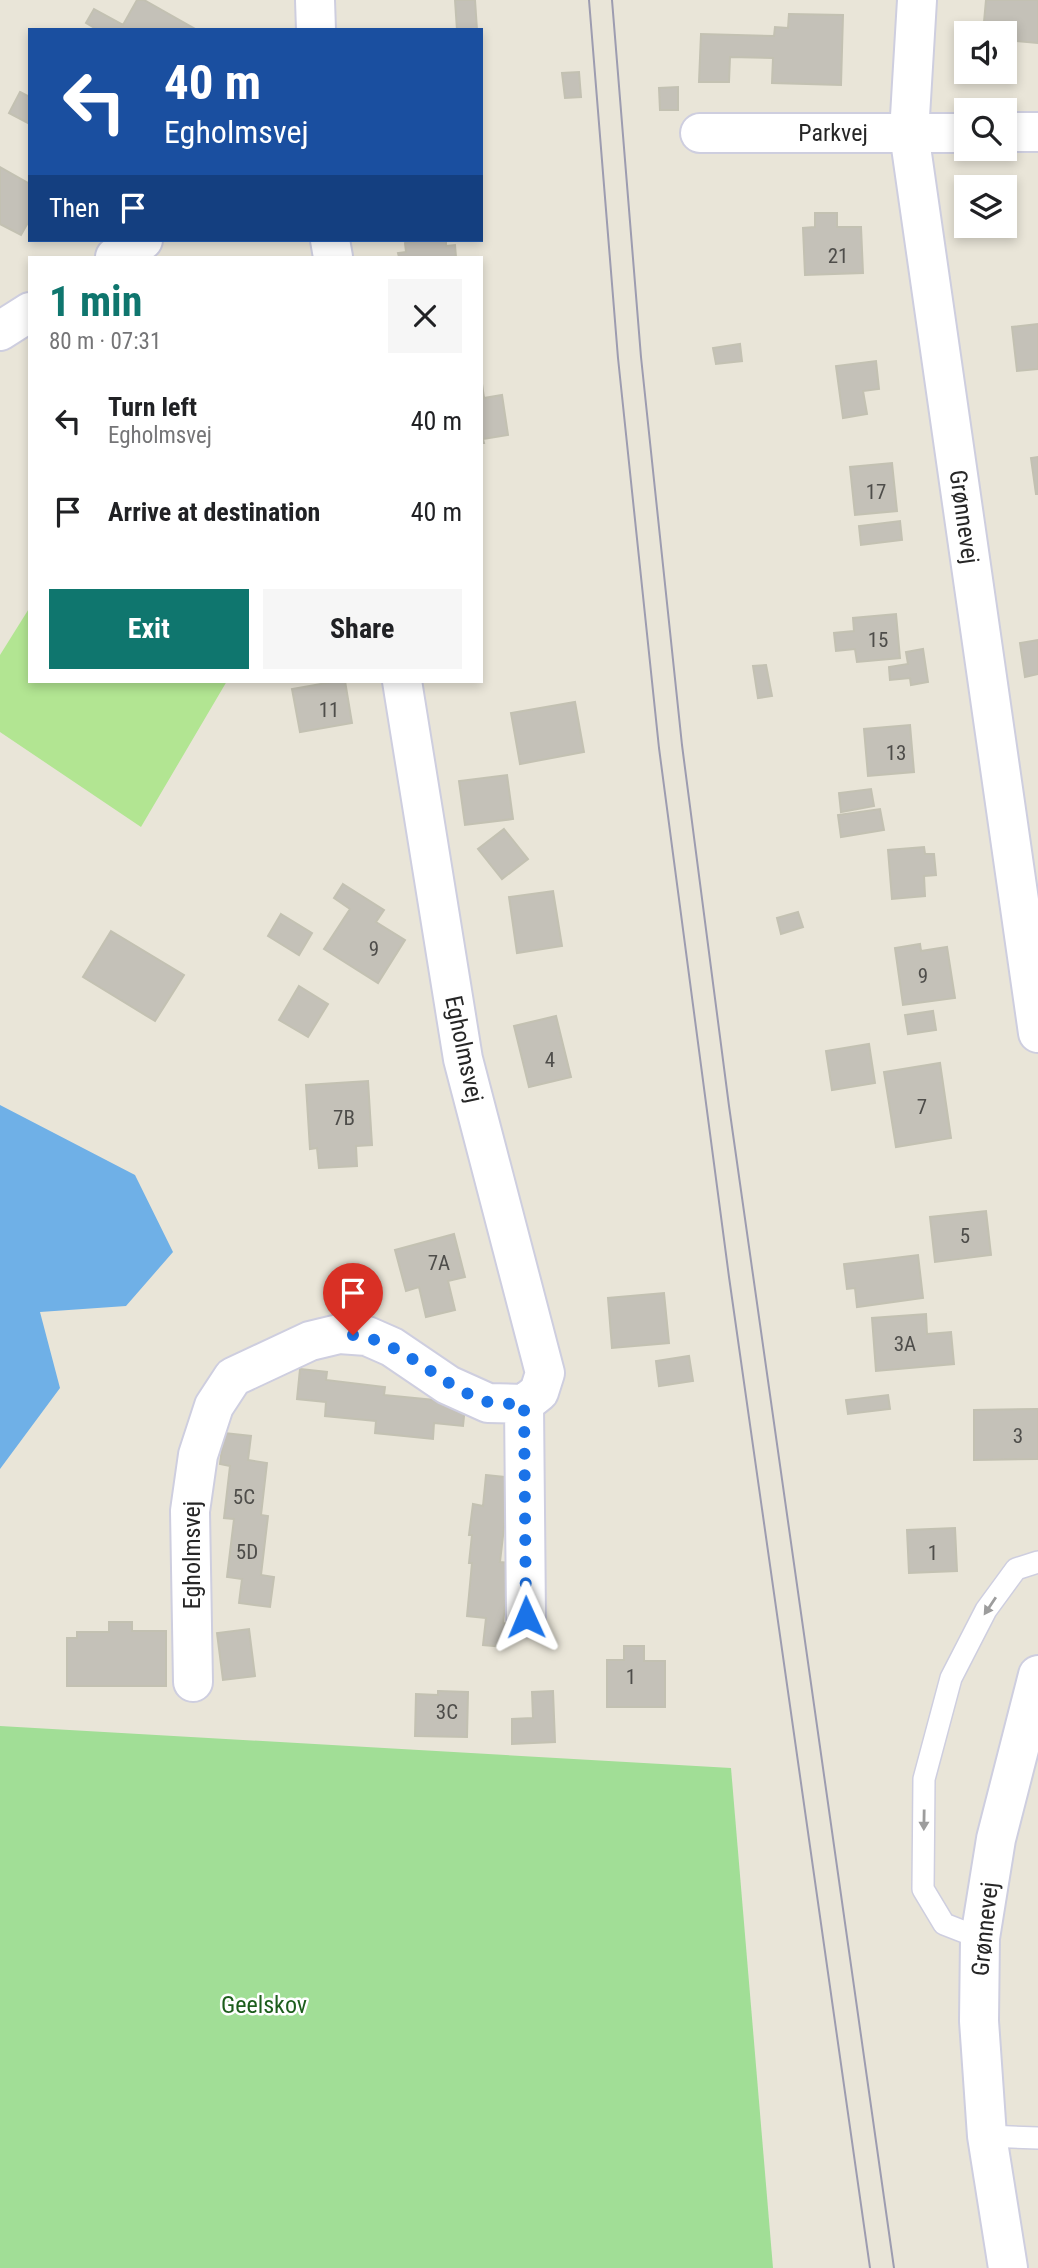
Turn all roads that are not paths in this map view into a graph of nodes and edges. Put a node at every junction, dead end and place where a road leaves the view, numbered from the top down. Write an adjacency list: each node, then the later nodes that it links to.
1 (315, 0): 3 (street)
2 (917, 0): 8 (street, Grønnevej)
3 (316, 28)
4 (954, 132): 8 (street, Parkvej)
5 (1017, 132): 6 (street)
6 (1038, 132)
7 (700, 133): 8 (street, Parkvej)
8 (909, 133): 14 (street, Grønnevej)
9 (140, 242): 10 (street)
10 (118, 256)
11 (28, 313): 12 (street)
12 (0, 331)
13 (402, 683): 15 (street, Egholmsvej)
14 (1038, 1033)
15 (524, 1404): 17 (street); 19 (street, Egholmsvej)
16 (1038, 1562): 20 (lane, one-way to 20)
17 (526, 1617)
18 (1038, 1675): 20 (street, Grønnevej)
19 (193, 1682)
20 (981, 1938): 21 (street, Grønnevej)
21 (987, 2136): 22 (lane); 23 (street, Grønnevej)
22 (1038, 2138)
23 (994, 2188): 24 (street, Grønnevej); 25 (street, Grønnevej)
24 (1009, 2268)
25 (1023, 2268)

